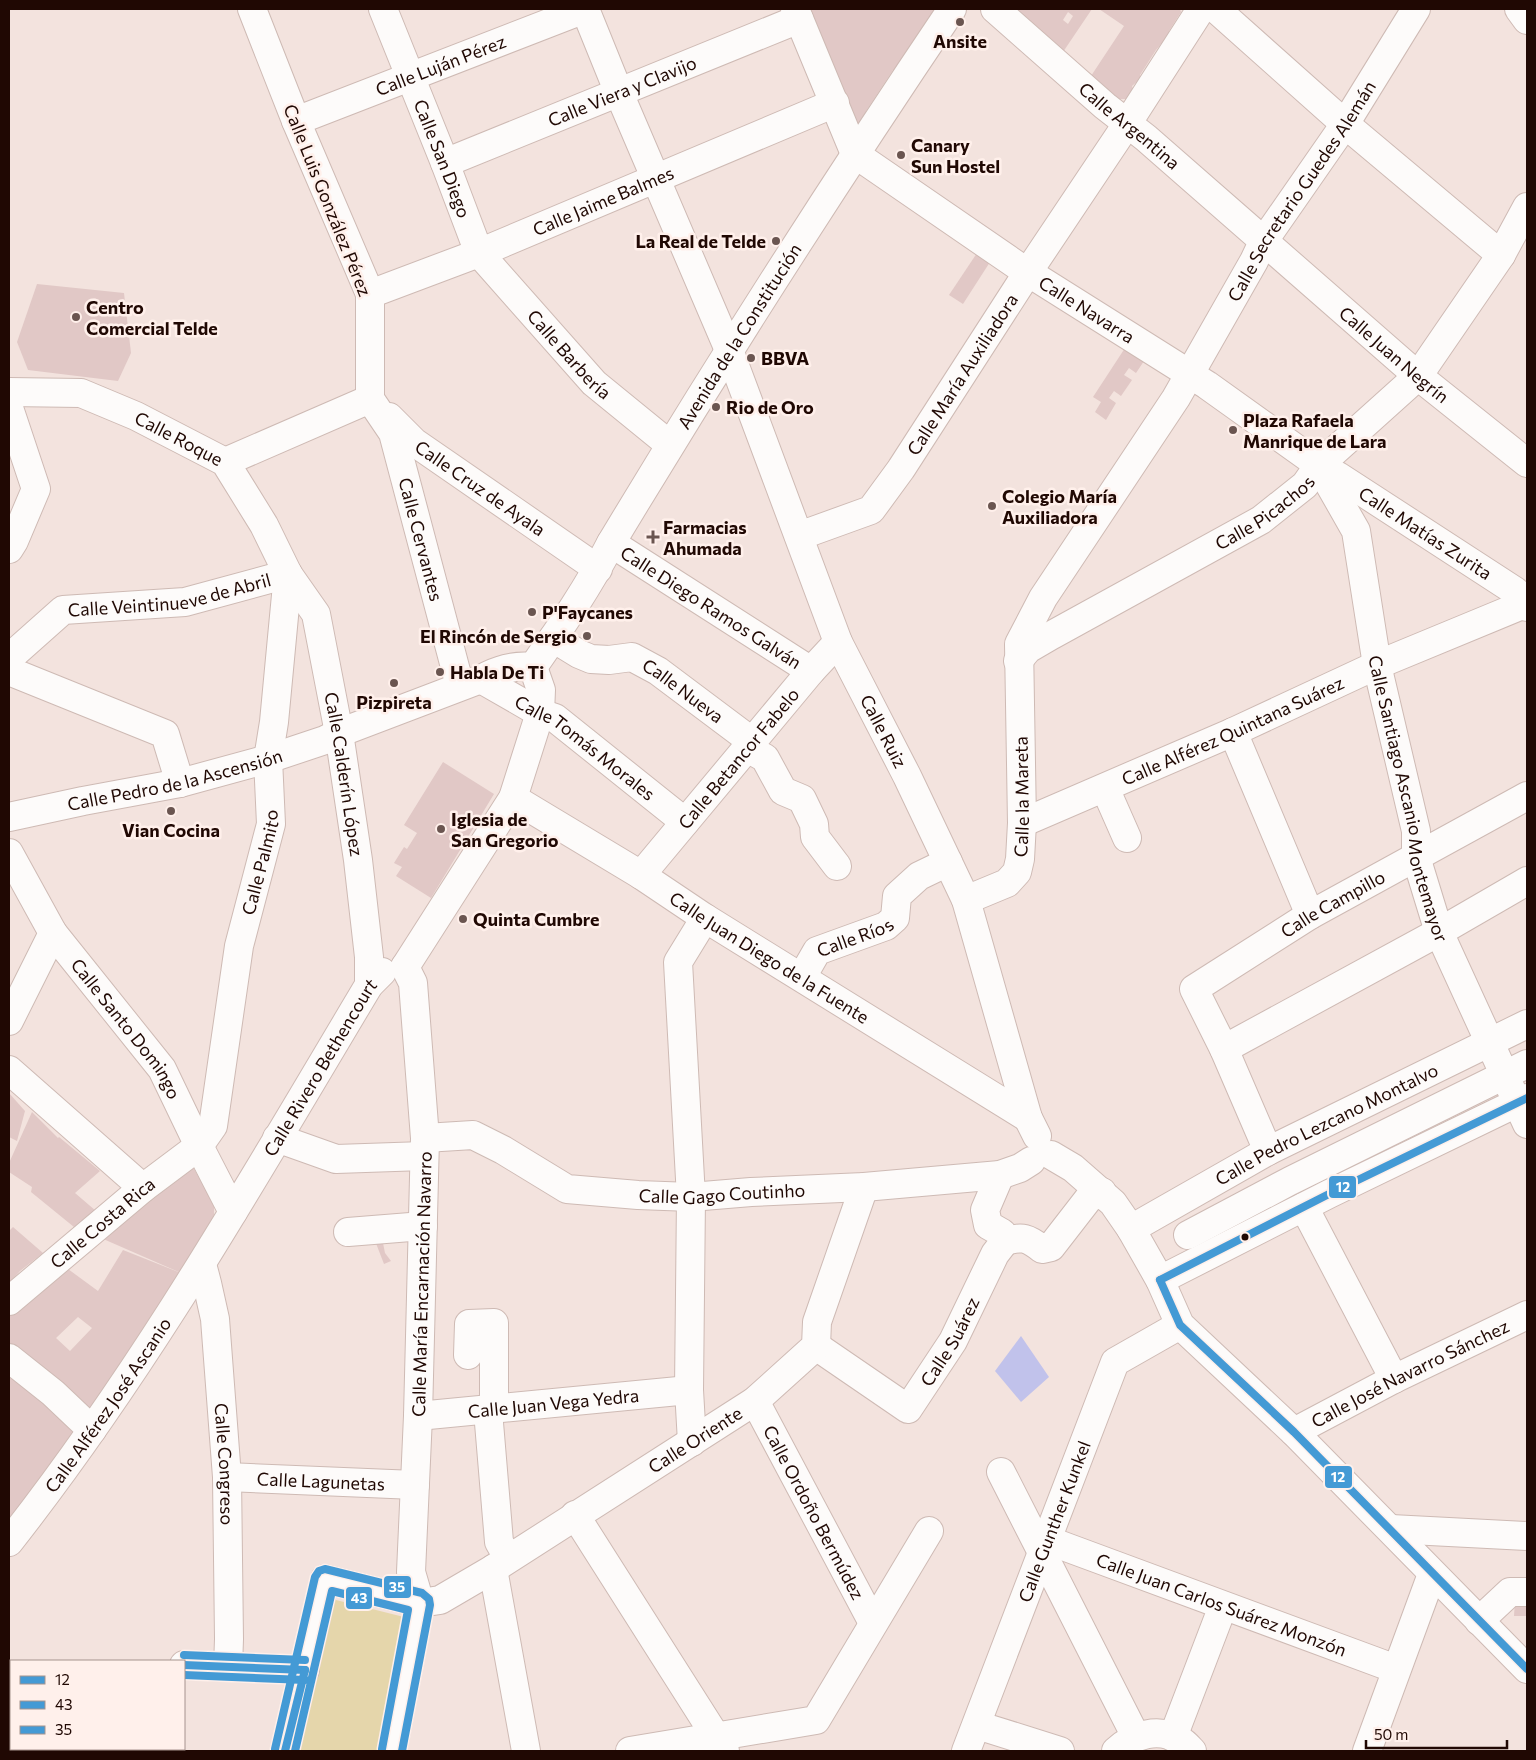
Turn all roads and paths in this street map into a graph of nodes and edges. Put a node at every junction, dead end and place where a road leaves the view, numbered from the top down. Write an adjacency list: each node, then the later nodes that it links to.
1 (252, 9): 15 (street, Calle Luis González Pérez)
2 (383, 9): 12 (street, Calle San Diego)
3 (585, 9): 12 (street, Calle Luján Pérez); 13 (street, Calle Ruiz)
4 (952, 9): 18 (street, Avenida de la Constitución)
5 (995, 9): 16 (street, Calle Argentina)
6 (1201, 9): 16 (street, Calle María Auxiliadora)
7 (1216, 9): 17 (street)
8 (1416, 9): 17 (street, Calle Secretario Guedes Alemán)
9 (1519, 9): 11 (street)
10 (797, 14): 13 (street, Calle Viera y Clavijo); 14 (street)
11 (1527, 20)
12 (410, 76): 15 (street, Calle Luján Pérez); 19 (street, Calle San Diego)
13 (619, 94): 19 (street, Calle Viera y Clavijo); 20 (street, Calle Ruiz)
14 (834, 103): 18 (street); 20 (street, Calle Jaime Balmes)
15 (296, 121): 26 (street, Calle Luis González Pérez)
16 (1127, 124): 22 (street, Calle Argentina); 25 (street, Calle María Auxiliadora)
17 (1345, 124): 22 (street, Calle Secretario Guedes Alemán); 24 (street)
18 (854, 154): 25 (street, Calle Navarra); 27 (street, Avenida de la Constitución)
19 (445, 163): 23 (street, Calle San Diego)
20 (655, 178): 23 (street, Calle Jaime Balmes); 27 (street, Calle Ruiz)
21 (1527, 207): 24 (street, Calle Picachos)
22 (1263, 242): 28 (street, Calle Secretario Guedes Alemán); 29 (street, Calle Juan Negrín)
23 (479, 252): 26 (street, Calle Jaime Balmes); 33 (street, Calle Barbería)
24 (1501, 255): 29 (street, Calle Picachos)
25 (1028, 272): 28 (street, Calle Navarra); 37 (street, Calle María Auxiliadora)
26 (370, 294): 31 (street, Calle Luis González Pérez)
27 (729, 350): 33 (street, Avenida de la Constitución); 37 (street, Calle Ruiz)
28 (1190, 374): 36 (street, Calle Navarra); 43 (street, Calle Secretario Guedes Alemán)
29 (1418, 376): 35 (street, Calle Juan Negrín); 36 (street, Calle Picachos)
30 (9, 392): 34 (street, Calle Roque)
31 (370, 399): 34 (street); 40 (street, Calle Cruz de Ayala); 52 (street, Calle Cervantes)
32 (11, 422): 39 (street)
33 (670, 446): 38 (street, Avenida de la Constitución)
34 (225, 462): 41 (street, Calle Roque)
35 (1527, 463)
36 (1319, 465): 42 (street, Calle Matías Zurita); 43 (street, Calle Picachos); 48 (street, Calle Santiago Ascanio Montemayor)
37 (799, 536): 45 (street, Calle Ruiz)
38 (611, 543): 40 (street, Avenida de la Constitución); 51 (street, Calle Diego Ramos Galván)
39 (9, 549)
40 (598, 569): 44 (street, Avenida de la Constitución)
41 (288, 574): 46 (street, Calle Veintinueve de Abril); 55 (street, Calle Calderín López); 57 (street, Calle Palmito)
42 (1527, 605): 48 (street, Calle Alférez Quintana Suárez)
43 (1042, 626): 47 (street, Calle Picachos)
44 (553, 638): 49 (street, Avenida de la Constitución); 56 (street, Calle Nueva)
45 (838, 642): 51 (street, Calle Betancor Fabelo); 68 (street, Calle Ruiz)
46 (9, 658)
47 (1018, 661): 64 (street, Calle la Mareta)
48 (1377, 665): 54 (street, Calle Alférez Quintana Suárez); 67 (street, Calle Santiago Ascanio Montemayor)
49 (534, 670): 52 (street, Calle Pedro de la Ascensión); 53 (street)
50 (9, 671): 58 (street)
51 (811, 671): 56 (street, Calle Betancor Fabelo)
52 (470, 682): 53 (street, Calle Tomás Morales); 55 (street, Calle Pedro de la Ascensión)
53 (540, 713): 61 (street); 63 (street, Calle Tomás Morales)
54 (1233, 732): 59 (street, Calle Alférez Quintana Suárez); 73 (street)
55 (339, 733): 57 (street, Calle Pedro de la Ascensión); 79 (street, Calle Calderín López)
56 (750, 744): 63 (street, Calle Betancor Fabelo); 69 (street, Calle Nueva)
57 (268, 759): 58 (street, Calle Pedro de la Ascensión); 89 (street, Calle Palmito)
58 (180, 783): 62 (street, Calle Pedro de la Ascensión)
59 (1105, 788): 64 (street, Calle Alférez Quintana Suárez); 65 (street)
60 (1527, 796): 67 (street, Calle Campillo)
61 (513, 798): 70 (street, Calle Juan Diego de la Fuente); 77 (street)
62 (14, 819)
63 (686, 822): 70 (street, Calle Betancor Fabelo)
64 (1022, 823): 72 (street, Calle la Mareta)
65 (1127, 838)
66 (9, 853): 76 (street, Calle Santo Domingo)
67 (1416, 857): 73 (street, Calle Campillo); 75 (street, Calle Santiago Ascanio Montemayor)
68 (948, 862): 72 (street, Calle Ruiz); 78 (street, Calle Ríos)
69 (837, 866)
70 (641, 875): 74 (street, Calle Juan Diego de la Fuente)
71 (1527, 881): 75 (street)
72 (966, 900): 88 (street, Calle Ruiz)
73 (1310, 915): 83 (street, Calle Campillo)
74 (705, 918): 78 (street, Calle Juan Diego de la Fuente); 96 (street)
75 (1439, 932): 82 (street, Calle Santiago Ascanio Montemayor); 83 (street)
76 (53, 933): 80 (street); 89 (street, Calle Santo Domingo)
77 (405, 967): 79 (street, Calle Rivero Bethencourt); 90 (street, Calle María Encarnación Navarro)
78 (802, 977): 88 (street, Calle Juan Diego de la Fuente)
79 (369, 985): 87 (street, Calle Rivero Bethencourt)
80 (9, 1021)
81 (1527, 1024): 82 (street, Calle Pedro Lezcano Montalvo)
82 (1489, 1042): 85 (street, Calle Santiago Ascanio Montemayor); 91 (street, Calle Pedro Lezcano Montalvo)
83 (1224, 1049): 91 (street)
84 (9, 1070): 94 (street)
85 (1516, 1070): 86 (street, Calle Santiago Ascanio Montemayor); 103 (street)
86 (1524, 1108): 97 (street)
87 (277, 1138): 90 (street, Calle Gago Coutinho); 99 (street, Calle Rivero Bethencourt)
88 (1037, 1142): 92 (street, Calle Gago Coutinho); 95 (street, Calle Juan Diego de la Fuente)
89 (199, 1146): 94 (street, Calle Costa Rica); 99 (street, Calle Santo Domingo)
90 (425, 1147): 96 (street, Calle Gago Coutinho); 100 (street, Calle María Encarnación Navarro)
91 (1268, 1151): 98 (street, Calle Pedro Lezcano Montalvo)
92 (1000, 1175): 93 (street, Calle Gago Coutinho); 104 (street)
93 (864, 1187): 96 (street, Calle Gago Coutinho); 111 (street)
94 (143, 1188): 108 (street, Calle Costa Rica)
95 (1102, 1192): 101 (street, Calle Juan Diego de la Fuente); 104 (street)
96 (691, 1197): 115 (street)
97 (1304, 1207): 106 (street); 114 (street)
98 (1162, 1211): 101 (street, Calle Pedro Lezcano Montalvo); 106 (street)
99 (233, 1212): 105 (street, Calle Rivero Bethencourt)
100 (423, 1226): 102 (street); 118 (street, Calle María Encarnación Navarro)
101 (1131, 1229): 107 (street, Calle Juan Diego de la Fuente)
102 (348, 1232)
103 (1188, 1235)
104 (1005, 1241): 111 (street, Calle Suárez)
105 (202, 1264): 119 (street, Calle Alférez José Ascanio); 123 (street, Calle Congreso)
106 (1188, 1265): 107 (street)
107 (1160, 1280): 110 (street, Calle Juan Diego de la Fuente)
108 (9, 1301)
109 (1527, 1315): 114 (street, Calle José Navarro Sánchez)
110 (1180, 1325): 120 (street); 130 (street, Calle Gunther Kunkel)
111 (816, 1346): 116 (street, Calle Oriente)
112 (468, 1355): 117 (street)
113 (9, 1358): 119 (street)
114 (1394, 1379): 120 (street, Calle José Navarro Sánchez)
115 (689, 1390): 117 (street, Calle Juan Vega Yedra); 121 (street)
116 (755, 1401): 121 (street, Calle Oriente); 137 (street, Calle Ordoño Bermúdez)
117 (488, 1411): 118 (street, Calle Juan Vega Yedra); 131 (street)
118 (418, 1416): 124 (street, Calle María Encarnación Navarro)
119 (92, 1430): 129 (street, Calle Alférez José Ascanio)
120 (1294, 1432): 127 (street)
121 (692, 1442): 125 (street, Calle Oriente)
122 (1001, 1472): 130 (street)
123 (227, 1477): 124 (street, Calle Lagunetas); 139 (street, Calle Congreso)
124 (415, 1486): 134 (street, Calle María Encarnación Navarro)
125 (576, 1515): 131 (street, Calle Oriente); 144 (street)
126 (929, 1530): 137 (street)
127 (1391, 1530): 128 (street); 132 (street)
128 (1527, 1536)
129 (9, 1542)
130 (1045, 1546): 135 (street, Calle Juan Carlos Suárez Monzón); 143 (street, Calle Gunther Kunkel); 145 (street)
131 (500, 1563): 134 (street, Calle Oriente); 149 (street)
132 (1432, 1574): 136 (street); 141 (street)
133 (1527, 1592): 136 (street)
134 (420, 1603): 142 (street); 148 (street)
135 (1223, 1606): 141 (street, Calle Juan Carlos Suárez Monzón); 146 (street)
136 (1479, 1621): 140 (street)
137 (873, 1623): 144 (street)
138 (185, 1665): 139 (street)
139 (228, 1667): 142 (street)
140 (1527, 1668)
141 (1396, 1669): 153 (street)
142 (305, 1670): 147 (street)
143 (977, 1724): 151 (street, Calle Gunther Kunkel); 152 (street)
144 (721, 1744): 150 (street)
145 (1126, 1744): 146 (street)
146 (1182, 1744)
147 (285, 1751)
148 (392, 1751)
149 (526, 1751)
150 (635, 1751)
151 (966, 1751)
152 (1060, 1751)
153 (1367, 1751)

